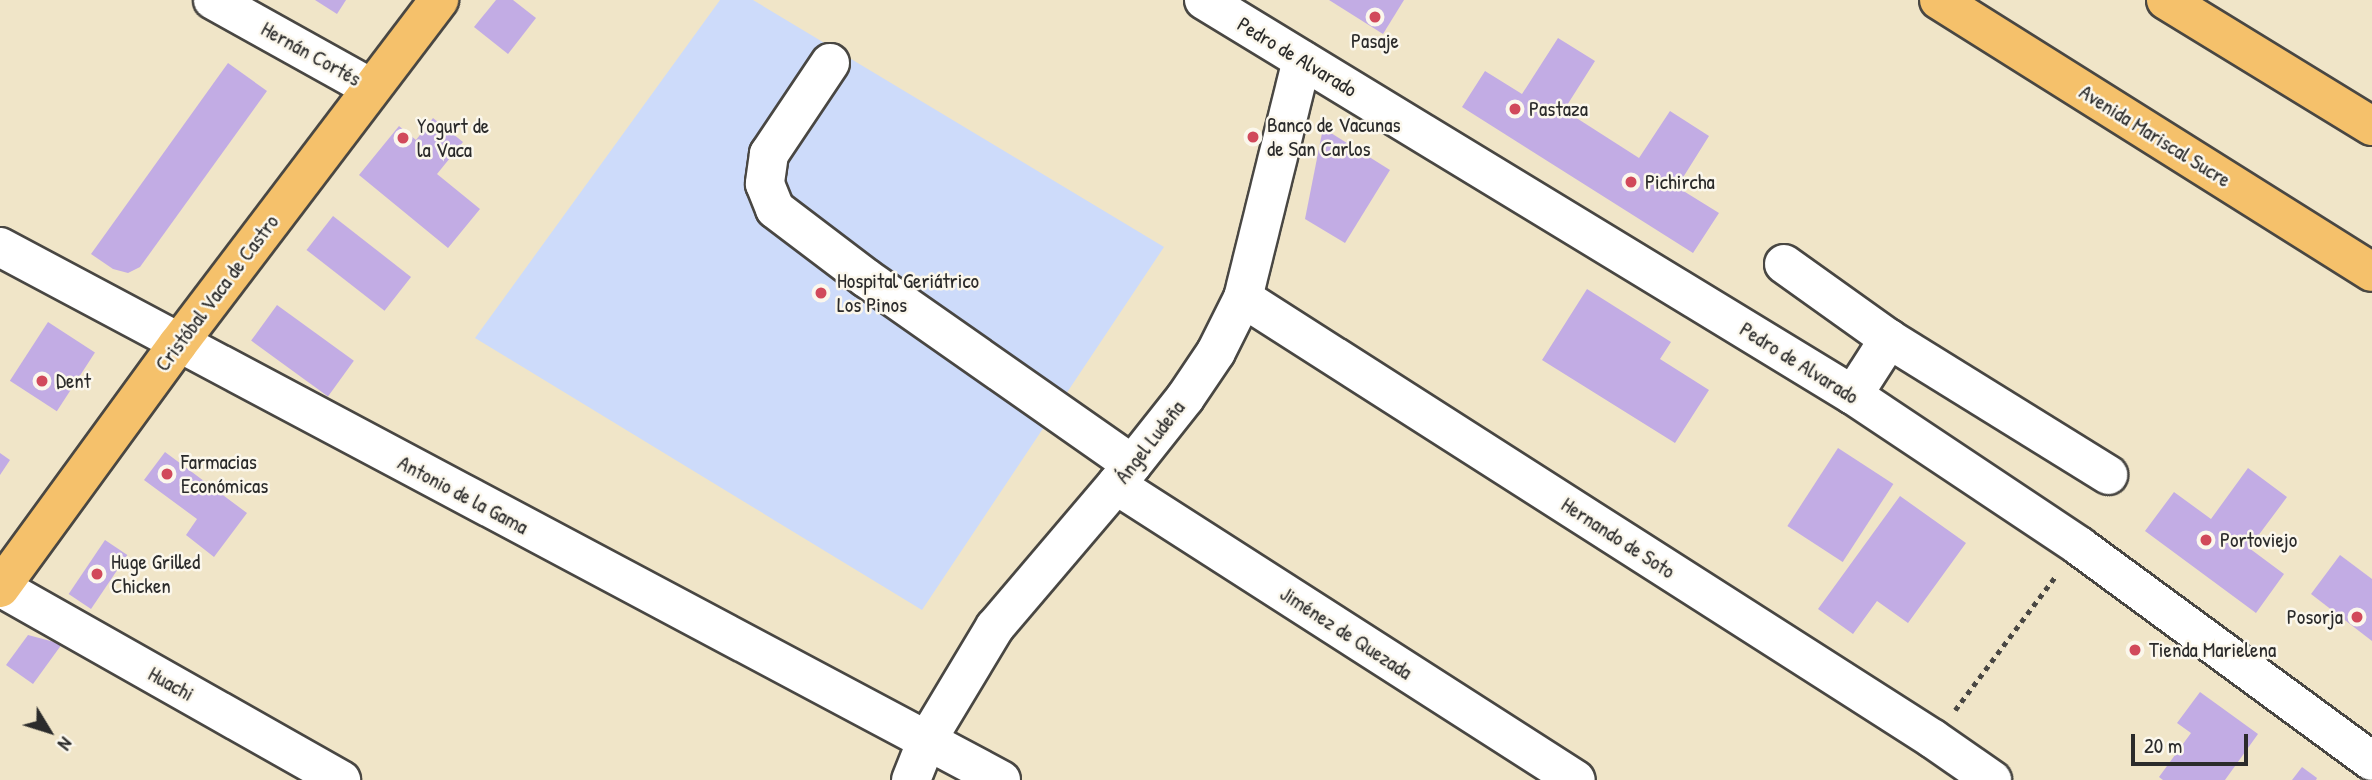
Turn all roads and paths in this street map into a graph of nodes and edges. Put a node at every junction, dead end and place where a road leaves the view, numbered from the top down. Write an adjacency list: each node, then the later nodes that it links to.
1 (213, 0): 8 (street, Hernán Cortés)
2 (439, 0): 8 (main road, Cristóbal Vaca de Castro)
3 (1203, 0): 6 (street, Pedro de Alvarado)
4 (1938, 0): 12 (main road, Avenida Mariscal Sucre)
5 (2166, 0): 9 (main road)
6 (1302, 61): 13 (street, Ángel Ludeña); 16 (street, Pedro de Alvarado)
7 (831, 63): 17 (street, Jiménez de Quezada)
8 (371, 88): 15 (main road, Cristóbal Vaca de Castro)
9 (2372, 126)
10 (0, 247): 15 (street, Antonio de la Gama)
11 (1784, 264): 14 (street)
12 (2372, 272)
13 (1242, 298): 17 (street, Ángel Ludeña); 21 (street, Hernando de Soto)
14 (1889, 339): 16 (street); 18 (street)
15 (178, 344): 20 (main road, Cristóbal Vaca de Castro); 22 (street, Antonio de la Gama)
16 (1853, 395): 19 (street, Pedro de Alvarado)
17 (1124, 475): 22 (street, Ángel Ludeña); 27 (street, Jiménez de Quezada)
18 (2108, 475)
19 (2079, 546): 21 (path); 23 (street, Pedro de Alvarado)
20 (0, 588): 24 (street, Huachi)
21 (1933, 738): 28 (street, Hernando de Soto)
22 (927, 740): 25 (street, Ángel Ludeña); 26 (street, Antonio de la Gama)
23 (2372, 761)
24 (341, 780)
25 (911, 780)
26 (1001, 780)
27 (1576, 780)
28 (1992, 780)

